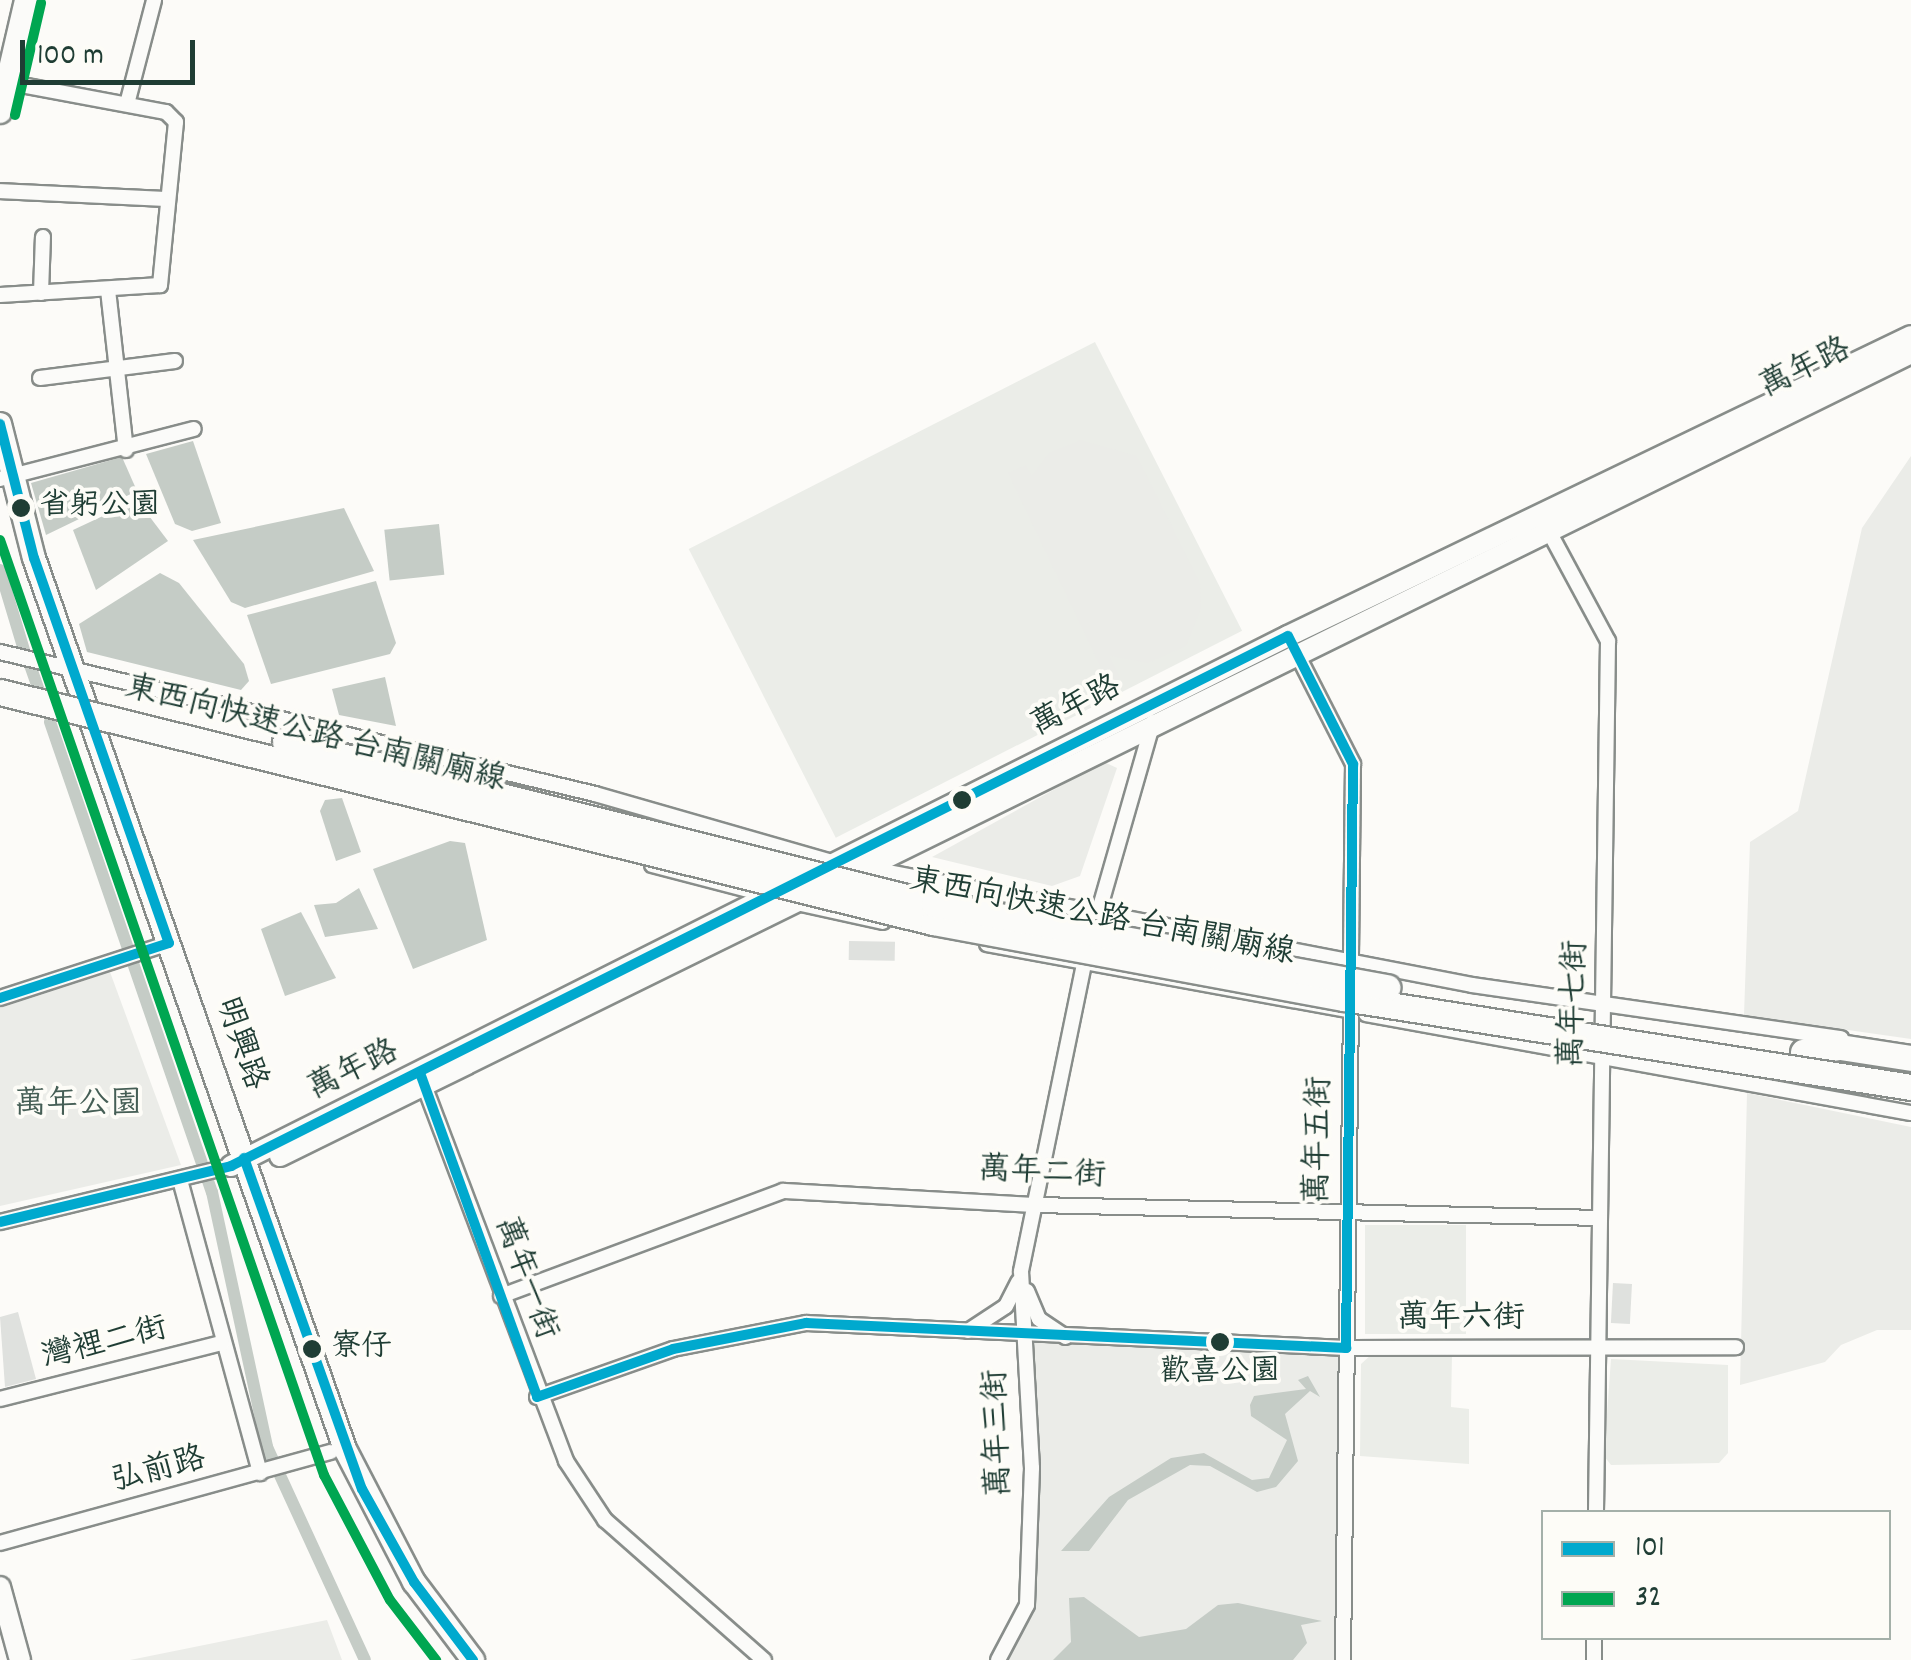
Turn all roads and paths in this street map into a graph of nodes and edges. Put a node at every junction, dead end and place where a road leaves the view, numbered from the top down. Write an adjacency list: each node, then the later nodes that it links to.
1 (12, 0): 4 (main road)
2 (26, 0): 5 (main road)
3 (154, 0): 6 (street)
4 (0, 43)
5 (3, 81): 6 (street); 7 (main road)
6 (126, 104): 9 (street)
7 (0, 112)
8 (0, 191): 9 (street)
9 (164, 199): 11 (street)
10 (43, 237): 12 (street)
11 (108, 290): 12 (street); 17 (street)
12 (41, 293): 13 (street)
13 (0, 295)
14 (1911, 336): 19 (street, 萬年路)
15 (1911, 352): 19 (street, 萬年路)
16 (175, 361): 17 (street)
17 (118, 369): 18 (street); 22 (street)
18 (40, 378)
19 (1751, 422): 24 (street, 萬年路)
20 (0, 424): 23 (main road, 明興路)
21 (194, 429): 22 (street)
22 (126, 450): 23 (street)
23 (3, 483): 27 (main road, 明興路)
24 (1544, 522): 25 (street, 萬年路); 42 (street, 萬年七街)
25 (1292, 642): 31 (street, 萬年路); 39 (street, 萬年五街)
26 (0, 652): 27 (street)
27 (64, 666): 32 (main road, 明興路); 33 (street)
28 (0, 674): 45 (highway, 東西向快速公路 台南關廟線, bridge)
29 (0, 692): 49 (highway, 東西向快速公路 台南關廟線, bridge)
30 (0, 703): 32 (street)
31 (1154, 712): 33 (street, 萬年路); 34 (street, 萬年路); 37 (street)
32 (85, 723): 35 (street); 38 (main road, 明興路)
33 (837, 863): 34 (street); 35 (street, 萬年路)
34 (866, 868): 36 (street, 萬年路); 37 (street)
35 (770, 896): 36 (street); 50 (street, 萬年路)
36 (794, 902): 40 (street); 50 (street, 萬年路)
37 (1098, 914): 39 (street)
38 (155, 948): 41 (street); 54 (main road, 明興路)
39 (1351, 963): 42 (street); 43 (street, 萬年五街)
40 (1084, 964): 43 (street); 56 (street, 萬年三街)
41 (0, 998)
42 (1607, 1006): 44 (street); 46 (street, 萬年七街)
43 (1351, 1011): 46 (street); 57 (street, 萬年五街)
44 (1911, 1048)
45 (1803, 1052): 47 (highway); 48 (highway, 東西向快速公路 台南關廟線)
46 (1601, 1058): 53 (street); 58 (street, 萬年七街)
47 (1911, 1058)
48 (1911, 1070)
49 (1824, 1072): 51 (highway, 東西向快速公路 台南關廟線, bridge); 52 (highway)
50 (423, 1081): 54 (street, 萬年路); 61 (street, 萬年一街)
51 (1911, 1087)
52 (1911, 1100)
53 (1911, 1113)
54 (234, 1166): 55 (street); 71 (main road, 明興路); 78 (main road, 明興路)
55 (184, 1179): 59 (street); 65 (street)
56 (1036, 1205): 57 (street, 萬年二街); 60 (street, 萬年三街); 61 (street, 萬年二街)
57 (1348, 1214): 58 (street, 萬年二街); 68 (street, 萬年五街)
58 (1600, 1218): 66 (street, 萬年七街)
59 (0, 1222)
60 (1021, 1271): 62 (street); 63 (street, 萬年三街); 64 (street)
61 (502, 1296): 69 (street, 萬年一街)
62 (966, 1332): 63 (street, 萬年六街); 69 (street, 萬年六街)
63 (1025, 1336): 64 (street, 萬年六街); 80 (street, 萬年三街)
64 (1068, 1338): 68 (street, 萬年六街)
65 (222, 1343): 70 (street, 灣裡二街); 72 (street)
66 (1598, 1347): 67 (street, 萬年六街); 68 (street, 萬年六街); 73 (street, 萬年七街)
67 (1736, 1347)
68 (1346, 1348): 81 (street, 萬年五街)
69 (537, 1397): 79 (street, 萬年一街)
70 (0, 1399)
71 (331, 1452): 72 (street, 弘前路); 77 (main road, 明興路)
72 (261, 1473): 74 (street, 弘前路)
73 (1596, 1510)
74 (0, 1543)
75 (0, 1587): 76 (street)
76 (20, 1660)
77 (455, 1660)
78 (473, 1660)
79 (764, 1660)
80 (998, 1660)
81 (1344, 1660)

